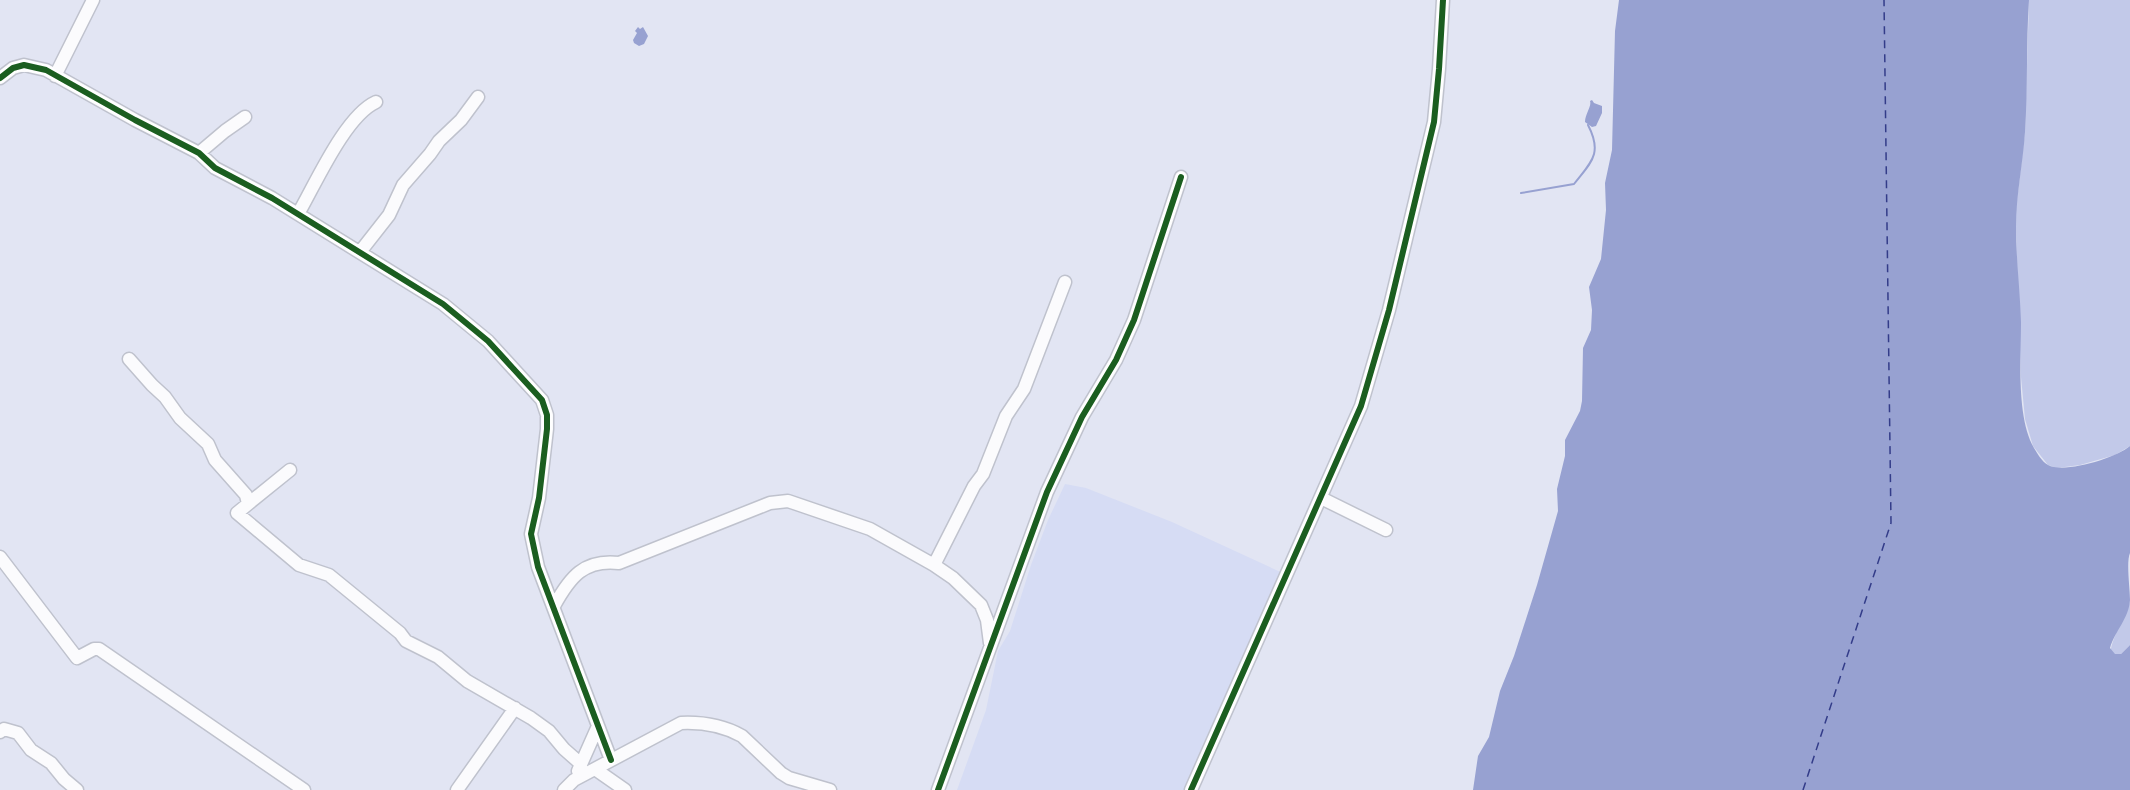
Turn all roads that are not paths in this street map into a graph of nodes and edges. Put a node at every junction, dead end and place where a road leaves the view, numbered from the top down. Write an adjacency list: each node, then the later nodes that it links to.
1 (93, 0): 3 (street)
2 (1443, 0): 15 (street)
3 (55, 76): 4 (street); 8 (street)
4 (0, 78)
5 (478, 97): 11 (street)
6 (376, 102): 10 (street)
7 (245, 117): 8 (street)
8 (199, 153): 10 (street)
9 (1181, 177): 21 (street)
10 (298, 214): 11 (street)
11 (360, 252): 20 (street)
12 (1065, 282): 19 (street)
13 (129, 359): 16 (street)
14 (290, 470): 16 (street)
15 (1321, 498): 17 (street); 36 (street)
16 (248, 504): 22 (street)
17 (1386, 530)
18 (0, 557): 30 (street)
19 (934, 565): 20 (street); 21 (street)
20 (554, 606): 23 (street)
21 (990, 648): 35 (street)
22 (515, 708): 26 (street); 31 (street)
23 (598, 726): 25 (street); 26 (street)
24 (0, 732): 29 (street)
25 (611, 760): 27 (street); 34 (street)
26 (581, 764): 28 (street)
27 (595, 769): 28 (street); 33 (street)
28 (574, 780): 32 (street)
29 (77, 790)
30 (304, 790)
31 (457, 790)
32 (564, 790)
33 (625, 790)
34 (830, 790)
35 (938, 790)
36 (1191, 790)

